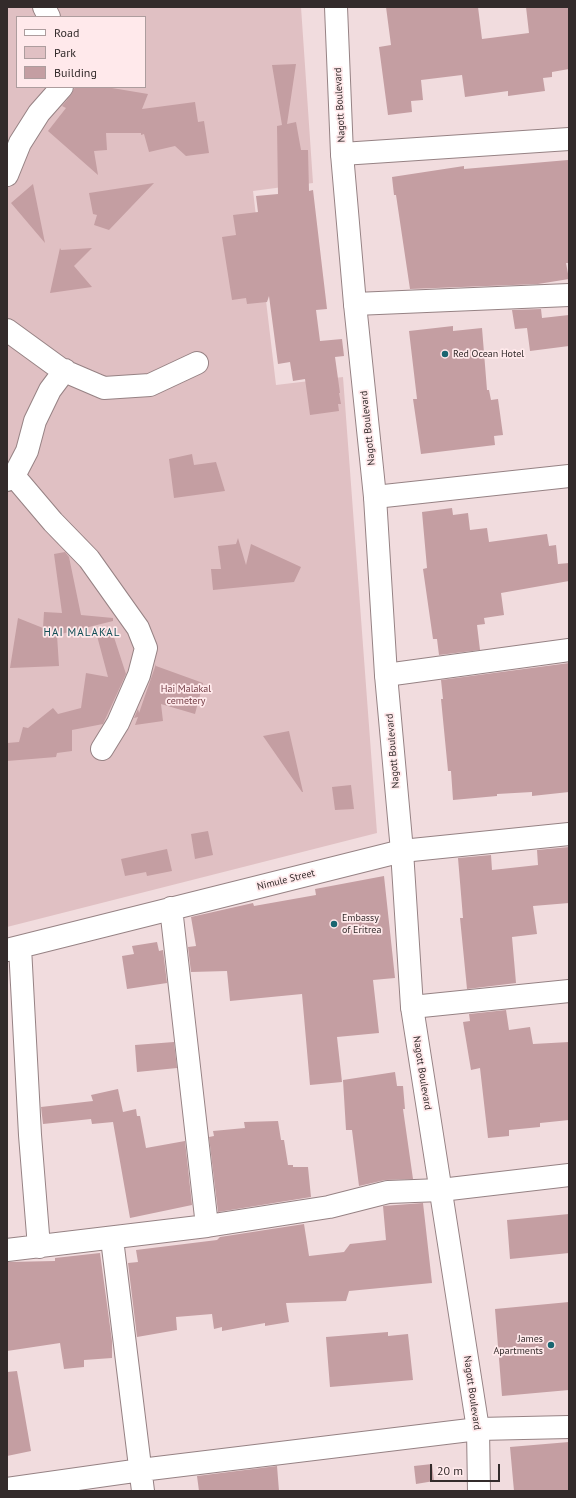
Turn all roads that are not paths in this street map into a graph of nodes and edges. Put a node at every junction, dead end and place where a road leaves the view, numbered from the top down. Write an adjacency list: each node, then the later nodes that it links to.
1 (44, 7): 3 (street)
2 (336, 7): 6 (street, Nagott Boulevard)
3 (48, 16)
4 (61, 88): 7 (street)
5 (569, 140): 6 (street)
6 (342, 154): 9 (street, Nagott Boulevard)
7 (7, 175)
8 (569, 295): 9 (street)
9 (355, 304): 15 (street, Nagott Boulevard)
10 (7, 330): 12 (street)
11 (197, 363): 12 (street)
12 (65, 370): 14 (street)
13 (569, 476): 15 (street)
14 (10, 478): 18 (street)
15 (375, 497): 17 (street, Nagott Boulevard)
16 (569, 650): 17 (street)
17 (386, 675): 20 (street, Nagott Boulevard)
18 (102, 749)
19 (569, 834): 20 (street, Nimule Street)
20 (402, 851): 21 (street, Nimule Street); 24 (street, Nagott Boulevard)
21 (171, 908): 22 (street, Nimule Street); 27 (street)
22 (13, 949): 29 (street)
23 (569, 991): 24 (street)
24 (412, 1007): 26 (street, Nagott Boulevard)
25 (569, 1175): 26 (street)
26 (441, 1190): 27 (street); 32 (street, Nagott Boulevard)
27 (207, 1226): 28 (street)
28 (112, 1239): 29 (street); 33 (street)
29 (39, 1247): 30 (street)
30 (7, 1250)
31 (569, 1427): 32 (street)
32 (478, 1429): 33 (street); 35 (street, Nagott Boulevard)
33 (142, 1480): 34 (street)
34 (7, 1489)
35 (479, 1491)

